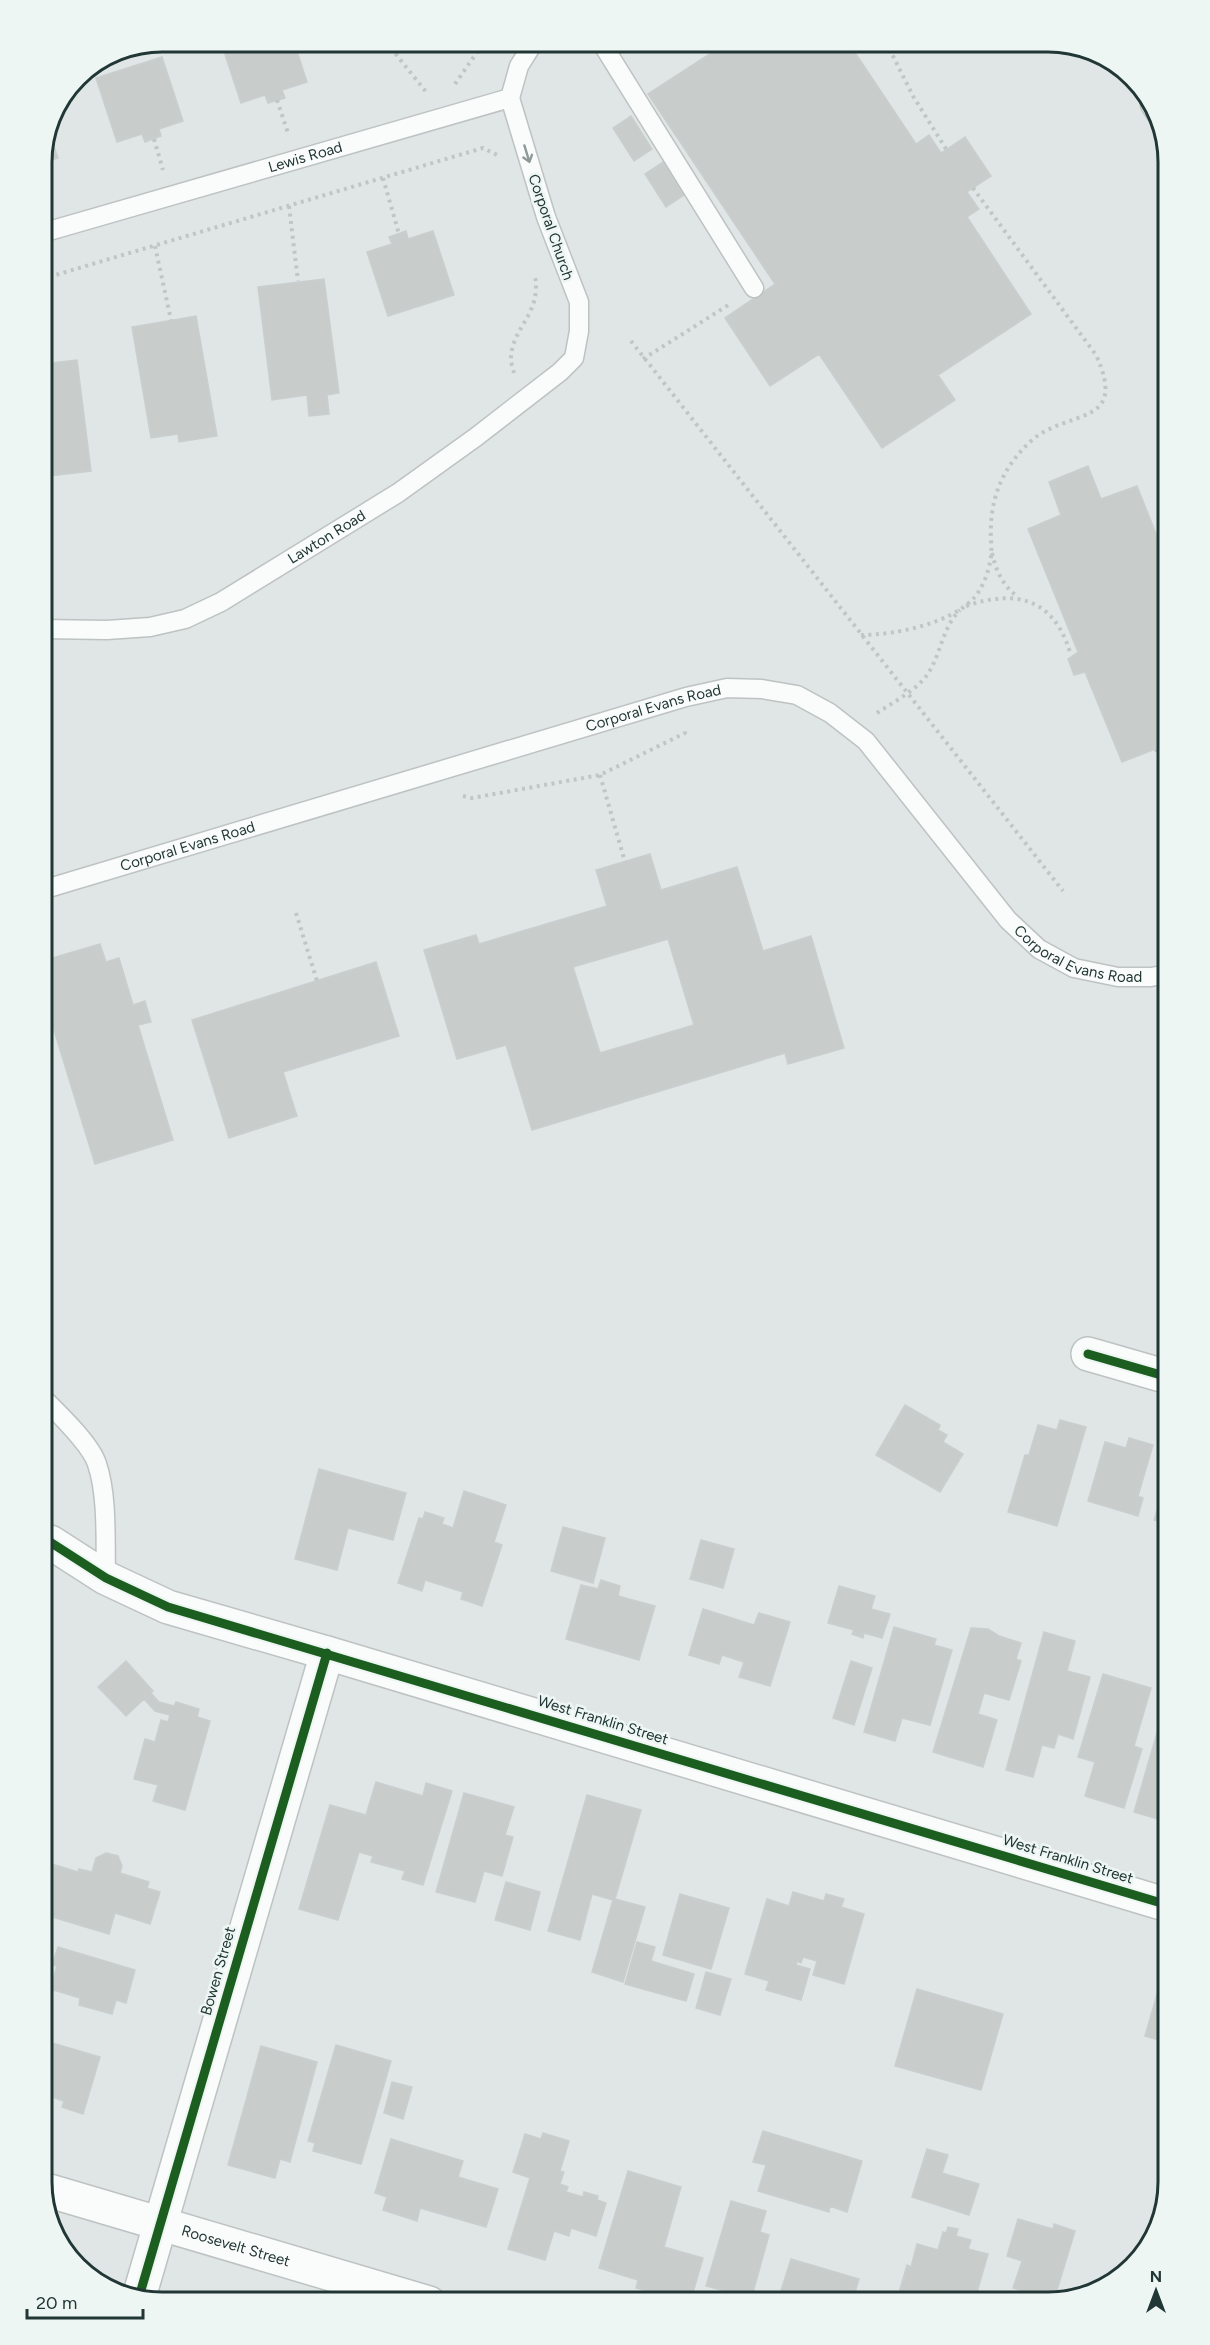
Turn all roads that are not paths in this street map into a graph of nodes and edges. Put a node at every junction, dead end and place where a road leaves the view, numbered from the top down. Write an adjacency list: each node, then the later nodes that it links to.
1 (527, 52): 3 (lane)
2 (608, 52): 5 (lane)
3 (510, 98): 4 (lane, Lewis Road); 6 (lane, Corporal Church, one-way to 6)
4 (53, 230)
5 (754, 288)
6 (574, 358): 7 (lane, Lawton Road)
7 (53, 629)
8 (53, 887): 9 (lane, Corporal Evans Road)
9 (1158, 976)
10 (1088, 1354): 11 (street)
11 (1158, 1374)
12 (52, 1407): 14 (lane)
13 (52, 1542): 14 (street, West Franklin Street)
14 (105, 1578): 15 (street, West Franklin Street)
15 (327, 1653): 16 (street, West Franklin Street); 18 (street, Bowen Street)
16 (1158, 1902)
17 (53, 2192): 18 (street, Roosevelt Street)
18 (160, 2224): 19 (street, Bowen Street); 20 (street, Roosevelt Street)
19 (141, 2290)
20 (392, 2292)

